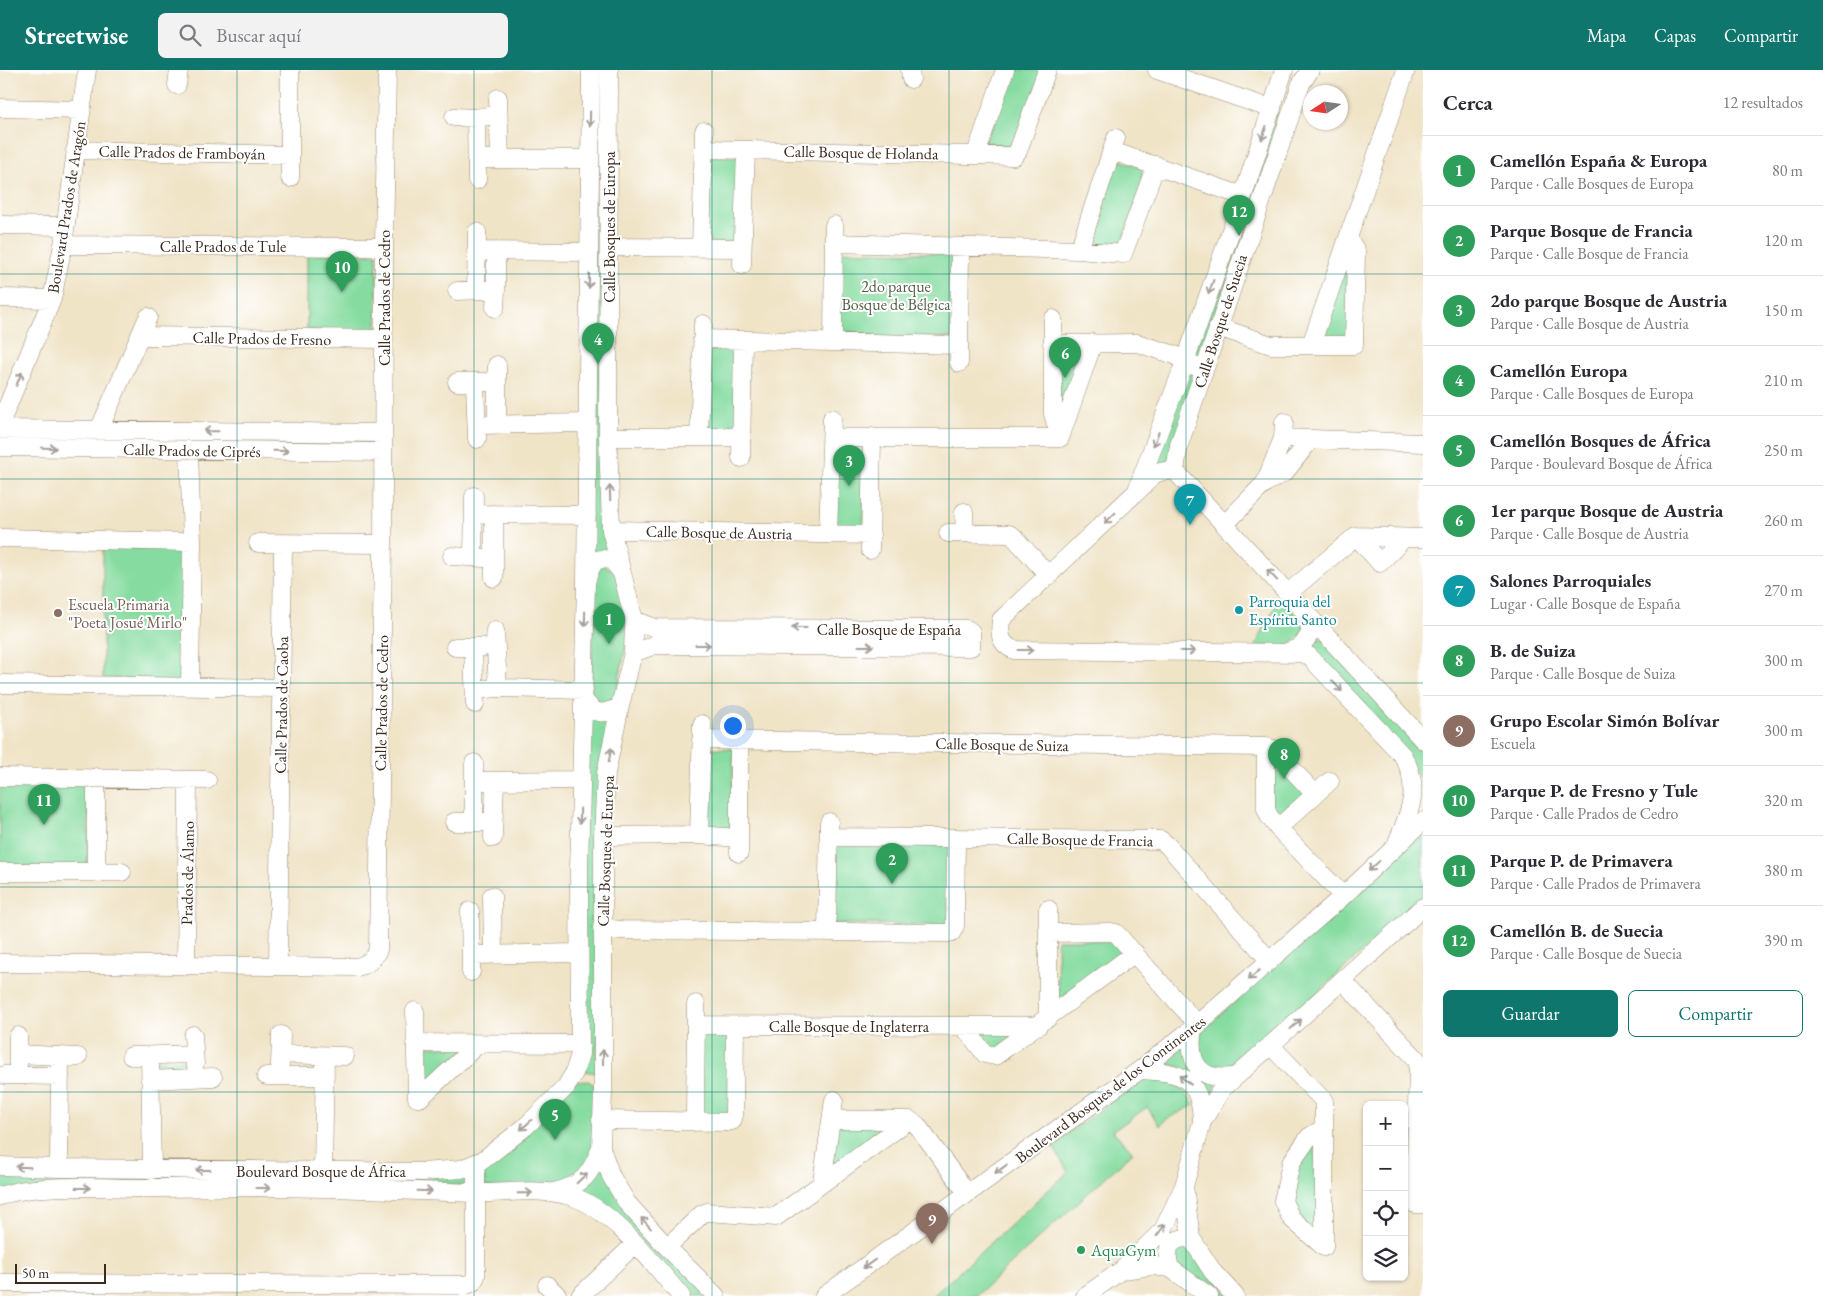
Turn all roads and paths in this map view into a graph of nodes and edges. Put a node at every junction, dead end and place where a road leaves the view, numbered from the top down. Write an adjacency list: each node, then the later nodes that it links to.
1 (87, 70): 14 (street, Boulevard Prados de Aragón)
2 (290, 70): 22 (street, Calle Prados de Framboyán)
3 (387, 70): 37 (street, Calle Prados de Cedro)
4 (591, 70): 25 (street, Calle Bosques de Europa, one-way to 25)
5 (609, 70): 38 (street, Calle Bosques de Europa)
6 (1005, 70): 21 (street)
7 (1047, 70): 21 (street, Calle Bosque de Holanda)
8 (1157, 70): 13 (street)
9 (1284, 70): 13 (street, Calle Bosque de Suecia)
10 (1310, 70): 51 (street, Calle Bosque de Suecia)
11 (1406, 70): 34 (street)
12 (0, 108): 14 (street)
13 (1272, 109): 29 (street, Calle Bosque de Suecia, one-way to 29)
14 (81, 110): 19 (street, Boulevard Prados de Aragón)
15 (454, 117): 16 (street)
16 (476, 118): 23 (street); 24 (street)
17 (704, 131): 18 (street)
18 (704, 149): 20 (street, Calle Bosque de Holanda); 40 (street)
19 (75, 150): 22 (street, Calle Prados de Framboyán); 32 (street, Boulevard Prados de Aragón)
20 (746, 151): 21 (street, Calle Bosque de Holanda); 40 (street)
21 (976, 154)
22 (290, 155): 27 (street, Calle Prados de Framboyán)
23 (476, 159): 24 (street); 28 (street)
24 (500, 159): 25 (street)
25 (590, 159): 44 (street, Calle Bosques de Europa)
26 (1156, 165): 29 (street); 42 (street); 42 (street)
27 (290, 178)
28 (477, 180)
29 (1243, 196): 60 (street, Calle Bosque de Suecia, one-way to 60)
30 (0, 225): 32 (street)
31 (834, 225): 35 (street)
32 (65, 226): 36 (street, Boulevard Prados de Aragón)
33 (477, 232): 41 (street)
34 (1348, 238): 59 (street); 59 (street)
35 (834, 243): 39 (street); 55 (street)
36 (63, 245): 37 (street, Calle Prados de Tule); 48 (street, Boulevard Prados de Aragón)
37 (384, 247): 53 (street, Calle Prados de Cedro)
38 (609, 247): 40 (street); 72 (street, Calle Bosques de Europa)
39 (960, 247): 42 (street); 58 (street)
40 (701, 248)
41 (476, 250): 43 (street); 45 (street)
42 (1079, 250)
43 (496, 251): 44 (street); 45 (street)
44 (589, 252): 66 (street, Calle Bosques de Europa, one-way to 66)
45 (476, 290): 46 (street)
46 (457, 291)
47 (0, 298): 48 (street)
48 (52, 299): 67 (street, Boulevard Prados de Aragón, one-way to 48)
49 (148, 317): 52 (street)
50 (1053, 319): 57 (street)
51 (1218, 327): 59 (street); 62 (street, Calle Bosque de Suecia)
52 (140, 336): 53 (street, Calle Prados de Fresno); 70 (street)
53 (384, 339): 71 (street, Calle Prados de Cedro)
54 (743, 340): 55 (street); 73 (street); 74 (street)
55 (833, 342): 58 (street)
56 (1093, 343): 57 (street); 60 (street); 77 (street)
57 (1052, 344): 77 (street)
58 (959, 345): 61 (street)
59 (1311, 345)
60 (1185, 362): 62 (street); 86 (street, Calle Bosque de Suecia, one-way to 86)
61 (959, 363)
62 (1204, 372): 84 (street, Calle Bosque de Suecia)
63 (457, 382): 64 (street)
64 (476, 382): 68 (street); 68 (street)
65 (832, 418): 76 (street)
66 (587, 423): 68 (street); 91 (street, Calle Bosques de Europa)
67 (0, 424)
68 (497, 424)
69 (0, 429): 70 (street, Calle Prados de Ciprés)
70 (99, 430): 71 (street, Calle Prados de Ciprés, one-way to 70)
71 (383, 433): 82 (street, Calle Prados de Cedro)
72 (608, 437): 73 (street); 93 (street, Calle Bosques de Europa, one-way to 72)
73 (699, 437): 74 (street)
74 (742, 437): 83 (street)
75 (872, 437): 76 (street); 77 (street); 94 (street, Calle Bosque de Austria)
76 (832, 438): 94 (street)
77 (1060, 438)
78 (1311, 439): 79 (street); 85 (street); 85 (street)
79 (1423, 443)
80 (0, 447): 81 (street, Calle Prados de Ciprés, one-way to 81)
81 (190, 450): 82 (street, Calle Prados de Ciprés, one-way to 82); 99 (street)
82 (383, 452): 102 (street, Calle Prados de Cedro)
83 (741, 458)
84 (1175, 471): 86 (street, Calle Bosque de Suecia); 92 (street)
85 (1265, 484): 92 (street)
86 (1134, 495): 107 (street, Calle Bosque de Suecia, one-way to 107)
87 (474, 496): 89 (street)
88 (964, 512): 107 (street)
89 (474, 514): 90 (street); 104 (street)
90 (494, 514): 91 (street); 105 (street)
91 (587, 515): 109 (street, Calle Bosques de Europa)
92 (1225, 524): 110 (street, one-way to 92)
93 (610, 530): 94 (street, Calle Bosque de Austria); 106 (street, Calle Bosques de Europa)
94 (828, 534)
95 (1356, 536): 97 (street); 97 (street); 110 (street)
96 (0, 538): 99 (street)
97 (1404, 538): 98 (street)
98 (1423, 538)
99 (192, 542): 118 (street)
100 (258, 544): 101 (street)
101 (283, 544): 102 (street); 119 (street, Calle Prados de Caoba)
102 (383, 544): 160 (street, Calle Prados de Cedro)
103 (452, 556): 104 (street)
104 (473, 557): 105 (street)
105 (496, 559): 108 (street)
106 (623, 573): 109 (street); 112 (street, Calle Bosques de Europa)
107 (1048, 576): 115 (street, Calle Bosque de Suecia, one-way to 115)
108 (494, 578)
109 (586, 582): 121 (street, Calle Bosques de Europa, one-way to 121)
110 (1288, 593): 111 (street)
111 (1306, 613): 115 (street); 124 (street)
112 (634, 620): 116 (street, Calle Bosques de Europa); 116 (street, Calle Bosque de España, one-way to 112)
113 (455, 647): 114 (street)
114 (473, 648): 120 (street); 120 (street)
115 (1288, 652): 135 (street, one-way to 135)
116 (633, 653): 122 (street, Calle Bosques de Europa)
117 (0, 684): 118 (street)
118 (190, 686): 119 (street)
119 (280, 688): 160 (street, Calle Prados de Caoba)
120 (498, 688): 121 (street)
121 (583, 694): 122 (street); 131 (street, Calle Bosques de Europa)
122 (620, 706): 142 (street, Calle Bosques de Europa, one-way to 122)
123 (739, 740): 125 (street, Calle Bosque de Suiza); 141 (street, Calle Bosque de Suiza); 141 (street)
124 (1423, 740)
125 (1266, 747): 136 (street); 140 (street)
126 (474, 763): 132 (street)
127 (0, 777): 128 (street)
128 (96, 778): 129 (street); 146 (street)
129 (188, 780): 130 (street); 159 (street, Prados de Álamo)
130 (207, 780)
131 (580, 780): 133 (street); 154 (street, Calle Bosques de Europa, one-way to 154)
132 (475, 781): 133 (street); 139 (street)
133 (494, 781): 139 (street)
134 (1330, 781): 136 (street)
135 (1418, 782): 144 (street)
136 (1315, 794): 140 (street)
137 (1423, 821): 144 (street, Boulevard Bosques de los Continentes)
138 (454, 822): 139 (street)
139 (474, 822)
140 (1278, 828): 148 (street)
141 (699, 835): 142 (street)
142 (603, 836): 151 (street, Calle Bosques de Europa)
143 (956, 838): 152 (street); 152 (street, Calle Bosque de Francia); 157 (street, Calle Bosque de Francia)
144 (1396, 845): 148 (street, Boulevard Bosques de los Continentes, one-way to 148)
145 (0, 872): 146 (street)
146 (96, 872): 147 (street)
147 (122, 872)
148 (1343, 896): 157 (street, Boulevard Bosques de los Continentes)
149 (1048, 909): 153 (street)
150 (1420, 917): 161 (street)
151 (602, 928): 152 (street); 192 (street, Calle Bosques de Europa, one-way to 151)
152 (828, 931)
153 (1048, 933): 155 (street); 164 (street)
154 (578, 953): 156 (street); 174 (street, Calle Bosques de Europa)
155 (1135, 953): 164 (street); 168 (street)
156 (494, 954): 156 (street)
157 (1270, 961): 168 (street, Boulevard Bosques de los Continentes, one-way to 168)
158 (0, 963): 159 (street, Calle Prados de Cedro)
159 (186, 966): 160 (street, Calle Prados de Cedro)
160 (278, 966)
161 (1343, 981): 175 (street, one-way to 161); 185 (street)
162 (696, 1004): 165 (street)
163 (416, 1010): 172 (street)
164 (1043, 1022): 167 (street, Calle Bosque de Inglaterra); 167 (street)
165 (696, 1025): 166 (street, Calle Bosque de Inglaterra); 197 (street)
166 (735, 1026): 167 (street, Calle Bosque de Inglaterra); 197 (street)
167 (964, 1027)
168 (1195, 1027): 186 (street, Boulevard Bosques de los Continentes); 189 (street)
169 (193, 1035): 177 (street)
170 (18, 1036): 176 (street)
171 (281, 1036): 178 (street)
172 (415, 1043): 173 (street); 173 (street)
173 (478, 1044): 174 (street)
174 (580, 1044): 191 (street, Boulevard Bosque de África)
175 (1271, 1046): 189 (street); 199 (street)
176 (18, 1054): 179 (street); 187 (street)
177 (194, 1054): 181 (street); 190 (street)
178 (281, 1054): 182 (street); 188 (street)
179 (60, 1056): 184 (street); 187 (street)
180 (132, 1056): 181 (street)
181 (150, 1056): 190 (street)
182 (325, 1056): 183 (street); 188 (street)
183 (345, 1056)
184 (78, 1057)
185 (1421, 1064): 212 (street)
186 (1140, 1070): 198 (street, one-way to 186); 210 (street, Boulevard Bosques de los Continentes, one-way to 210)
187 (60, 1076): 203 (street)
188 (325, 1076): 205 (street)
189 (1237, 1076): 198 (street)
190 (150, 1080): 204 (street)
191 (566, 1087): 192 (street); 201 (street, Boulevard Bosque de África, one-way to 201)
192 (603, 1092): 194 (street, Calle Bosques de Europa)
193 (834, 1100): 195 (street)
194 (601, 1120): 197 (street); 200 (street, Calle Bosques de Europa)
195 (831, 1120): 196 (street); 206 (street)
196 (909, 1120): 206 (street); 210 (street)
197 (695, 1122)
198 (1202, 1122): 207 (street)
199 (1324, 1128): 199 (street)
200 (601, 1148): 208 (street, one-way to 200); 215 (street, Calle Bosques de Europa, one-way to 200)
201 (476, 1164): 205 (street, Boulevard Bosque de África); 209 (street)
202 (0, 1166): 203 (street, Boulevard Bosque de África, one-way to 202)
203 (59, 1168): 204 (street, Boulevard Bosque de África)
204 (152, 1170): 205 (street, Boulevard Bosque de África, one-way to 204)
205 (324, 1171)
206 (822, 1182): 215 (street)
207 (1184, 1186): 213 (street); 217 (street, one-way to 207)
208 (550, 1192): 209 (street, one-way to 208); 214 (street)
209 (477, 1193): 211 (street, Boulevard Bosque de África, one-way to 209); 219 (street)
210 (968, 1193): 223 (street, Boulevard Bosques de los Continentes, one-way to 223)
211 (0, 1196)
212 (1423, 1204)
213 (1191, 1238): 216 (street); 226 (street)
214 (635, 1244): 220 (street); 221 (street)
215 (667, 1247): 222 (street, Calle Bosques de Europa)
216 (1170, 1268): 217 (street); 225 (street)
217 (1122, 1270): 224 (street)
218 (0, 1283): 219 (street)
219 (22, 1289)
220 (580, 1296)
221 (682, 1296)
222 (716, 1296)
223 (824, 1296)
224 (1085, 1296)
225 (1209, 1296)
226 (1235, 1296)

